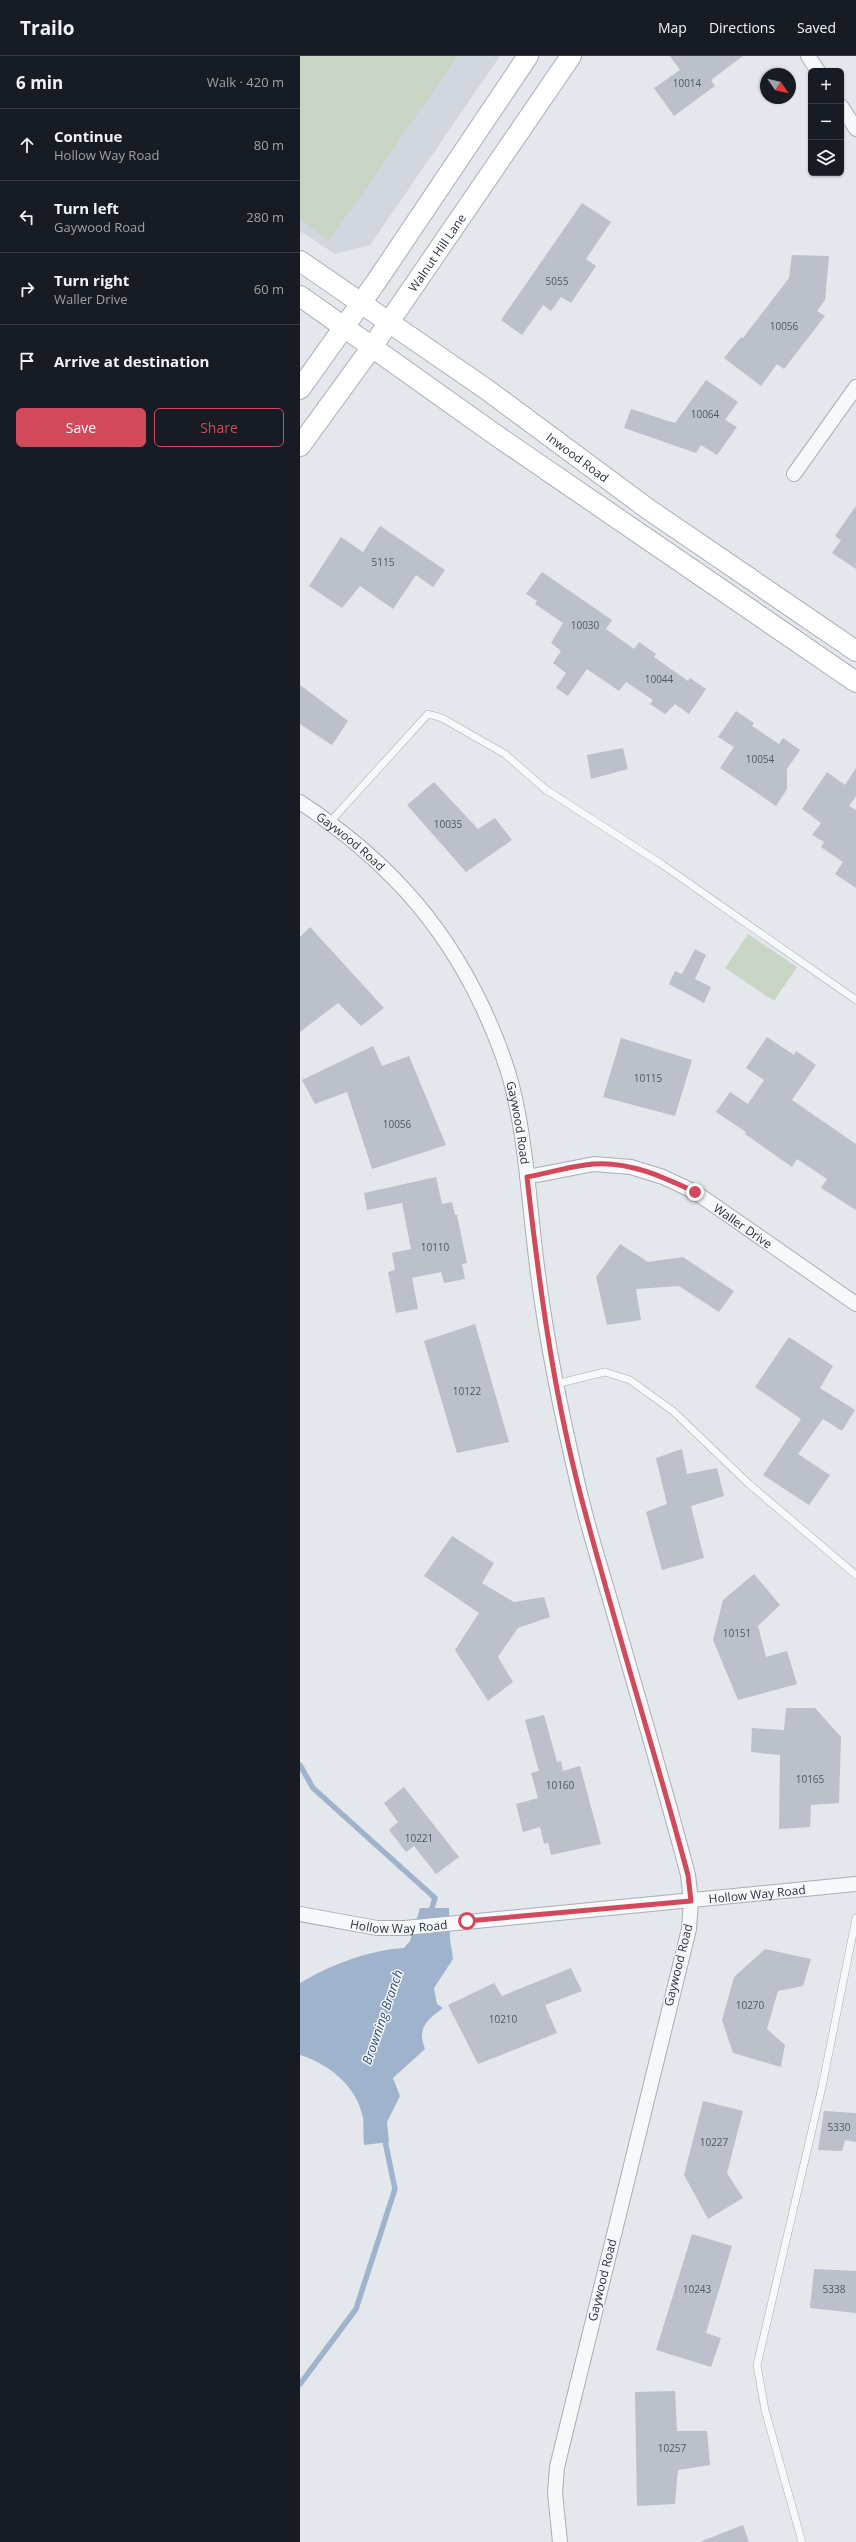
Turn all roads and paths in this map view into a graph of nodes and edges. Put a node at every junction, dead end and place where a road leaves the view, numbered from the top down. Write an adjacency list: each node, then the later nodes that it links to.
1 (528, 56): 9 (main road)
2 (569, 56): 10 (main road, Walnut Hill Lane)
3 (808, 56): 4 (street)
4 (816, 68)
5 (844, 111): 6 (street)
6 (856, 129)
7 (300, 261): 9 (main road, Inwood Road)
8 (300, 296): 11 (main road)
9 (362, 303): 10 (main road, Inwood Road); 11 (main road)
10 (389, 322): 12 (main road, Walnut Hill Lane); 15 (main road, Inwood Road)
11 (344, 328): 12 (main road); 14 (main road)
12 (372, 348): 16 (main road); 17 (main road, Walnut Hill Lane)
13 (856, 387): 18 (street)
14 (300, 389)
15 (517, 413): 16 (main road); 19 (main road, Inwood Road)
16 (500, 438): 20 (main road)
17 (300, 446)
18 (794, 474)
19 (777, 597): 20 (main road); 21 (main road, Inwood Road)
20 (761, 618): 22 (main road)
21 (856, 651)
22 (856, 682)
23 (300, 802): 24 (street, Gaywood Road)
24 (330, 822): 25 (lane); 26 (street, Gaywood Road)
25 (856, 1000)
26 (527, 1177): 27 (street, Waller Drive); 28 (street, Gaywood Road)
27 (856, 1304)
28 (556, 1384): 29 (lane); 31 (street, Gaywood Road)
29 (856, 1575)
30 (856, 1884): 31 (street, Hollow Way Road)
31 (691, 1901): 32 (street, Hollow Way Road); 34 (street, Gaywood Road)
32 (300, 1914)
33 (856, 1918): 35 (lane)
34 (560, 2542)
35 (802, 2542)

